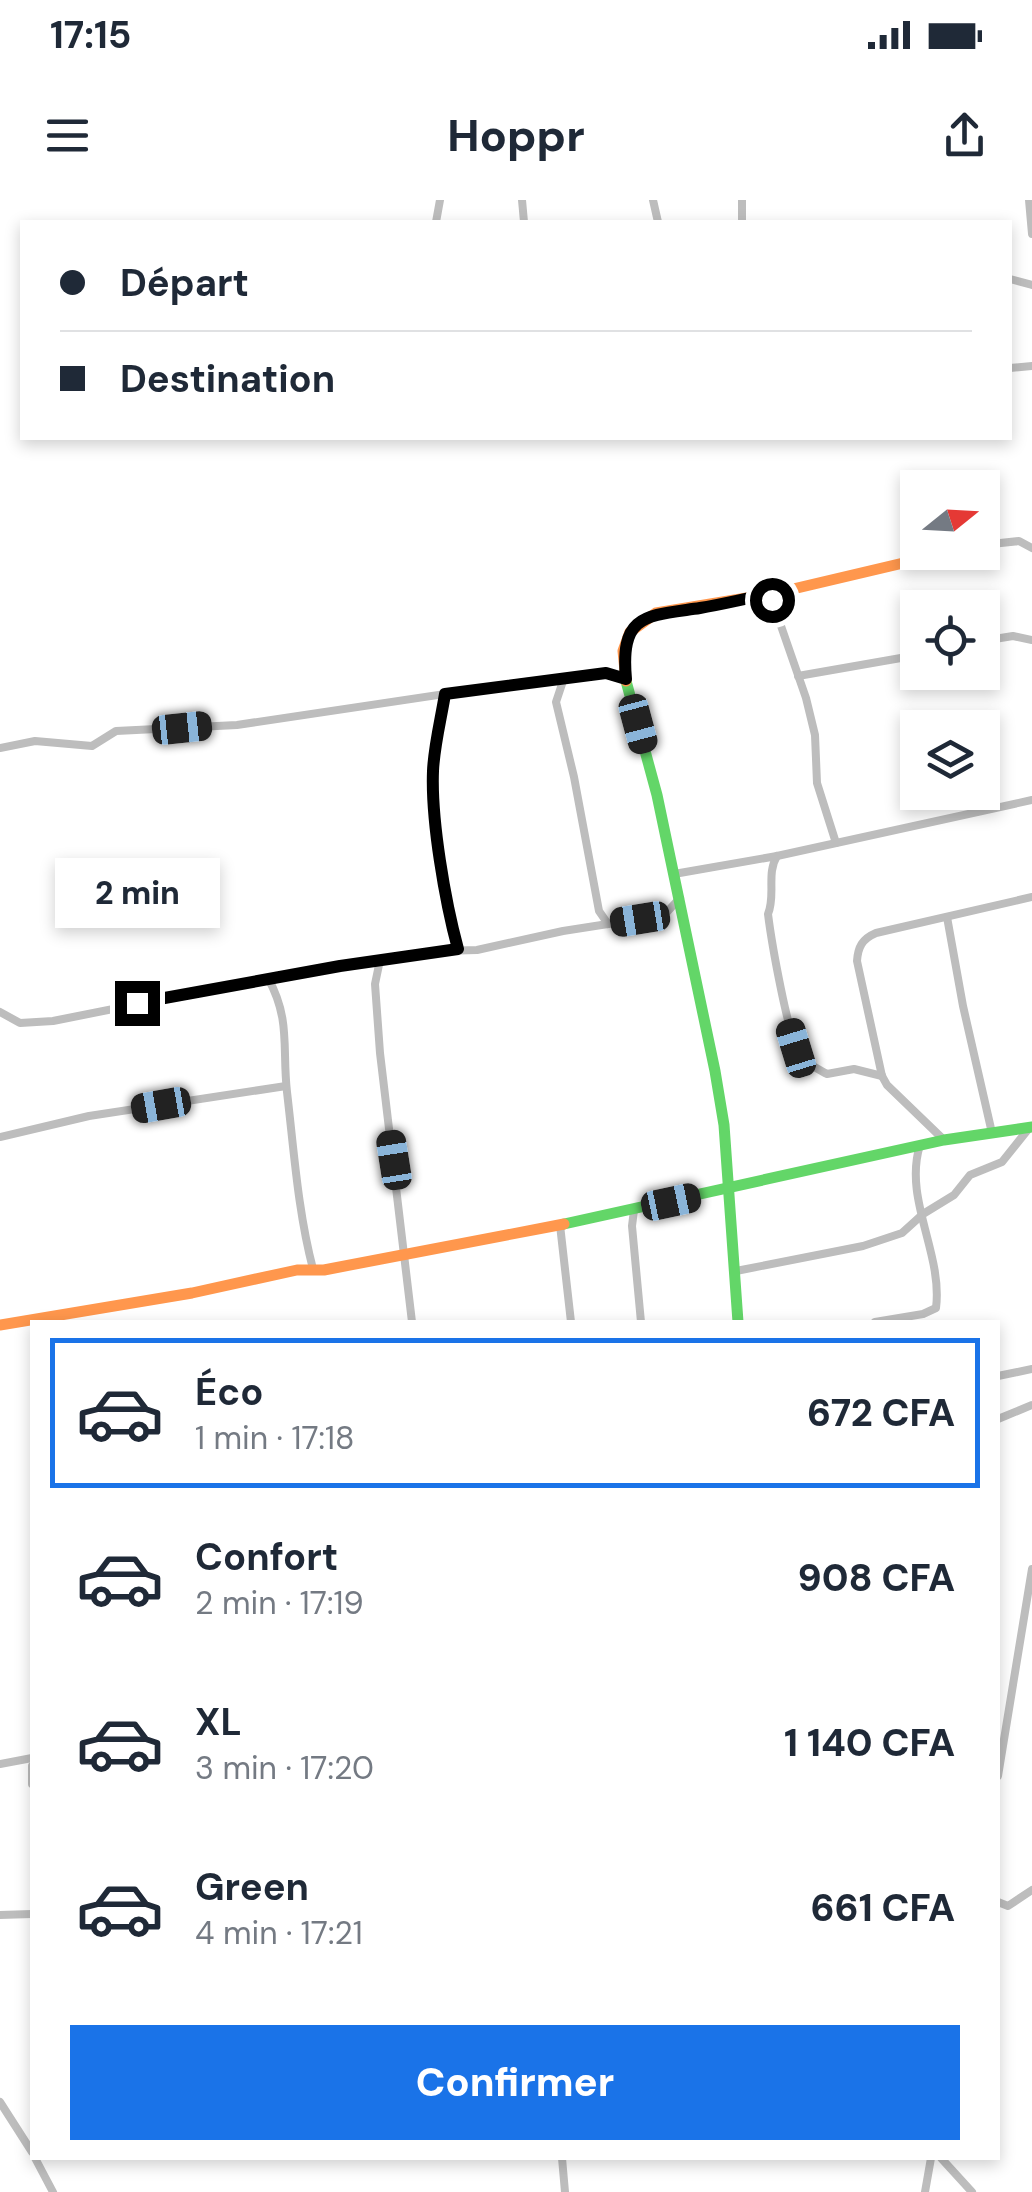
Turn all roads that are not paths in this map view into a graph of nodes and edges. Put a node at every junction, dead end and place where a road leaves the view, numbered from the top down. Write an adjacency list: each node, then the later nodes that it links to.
1 (1029, 200): 2 (street)
2 (1032, 234)
3 (1000, 543): 4 (street)
4 (1032, 548)
5 (900, 564): 6 (street)
6 (776, 593): 10 (street); 12 (street)
7 (1000, 638): 8 (street)
8 (1032, 640)
9 (900, 659): 10 (street)
10 (798, 676): 16 (street)
11 (564, 678): 12 (street); 13 (street); 23 (street)
12 (626, 679): 18 (street)
13 (445, 694): 14 (street); 25 (street)
14 (0, 748)
15 (1032, 800): 16 (street)
16 (836, 843): 17 (street)
17 (777, 856): 18 (street); 29 (street)
18 (674, 874): 20 (street)
19 (1032, 897): 22 (street)
20 (680, 898): 21 (street); 24 (street)
21 (667, 912): 23 (street); 24 (street)
22 (947, 917): 29 (street); 32 (street)
23 (608, 924): 25 (street)
24 (687, 928): 36 (street)
25 (458, 949): 26 (street)
26 (380, 960): 27 (street); 40 (street)
27 (268, 978): 28 (street); 30 (street)
28 (0, 1012)
29 (882, 1076): 34 (street)
30 (286, 1086): 33 (street); 41 (street)
31 (1031, 1127): 32 (street); 38 (street)
32 (992, 1133): 34 (street)
33 (0, 1137)
34 (944, 1140): 35 (street)
35 (920, 1145): 36 (street); 38 (street)
36 (726, 1190): 37 (street); 42 (street)
37 (634, 1210): 39 (street); 45 (street)
38 (922, 1214): 42 (street); 47 (street)
39 (560, 1225): 40 (street); 44 (street)
40 (404, 1253): 41 (street); 43 (street)
41 (313, 1270): 48 (street)
42 (736, 1271): 46 (street)
43 (412, 1320)
44 (571, 1320)
45 (641, 1320)
46 (738, 1320)
47 (884, 1320)
48 (0, 1324)
49 (1032, 1369): 50 (street)
50 (1000, 1376)
51 (1032, 1405): 52 (street)
52 (1000, 1418)
53 (1032, 1570): 54 (street)
54 (1031, 1582): 55 (street)
55 (1002, 1714): 56 (street)
56 (1000, 1745)
57 (30, 1758): 58 (street)
58 (0, 1764)
59 (1032, 1890): 60 (street)
60 (1000, 1903)
61 (30, 1914): 62 (street)
62 (0, 1915)
63 (0, 2102): 64 (street)
64 (30, 2149)
65 (37, 2160): 69 (street)
66 (562, 2160): 70 (street)
67 (931, 2160): 71 (street)
68 (943, 2160): 72 (street)
69 (53, 2192)
70 (565, 2192)
71 (925, 2192)
72 (972, 2192)

